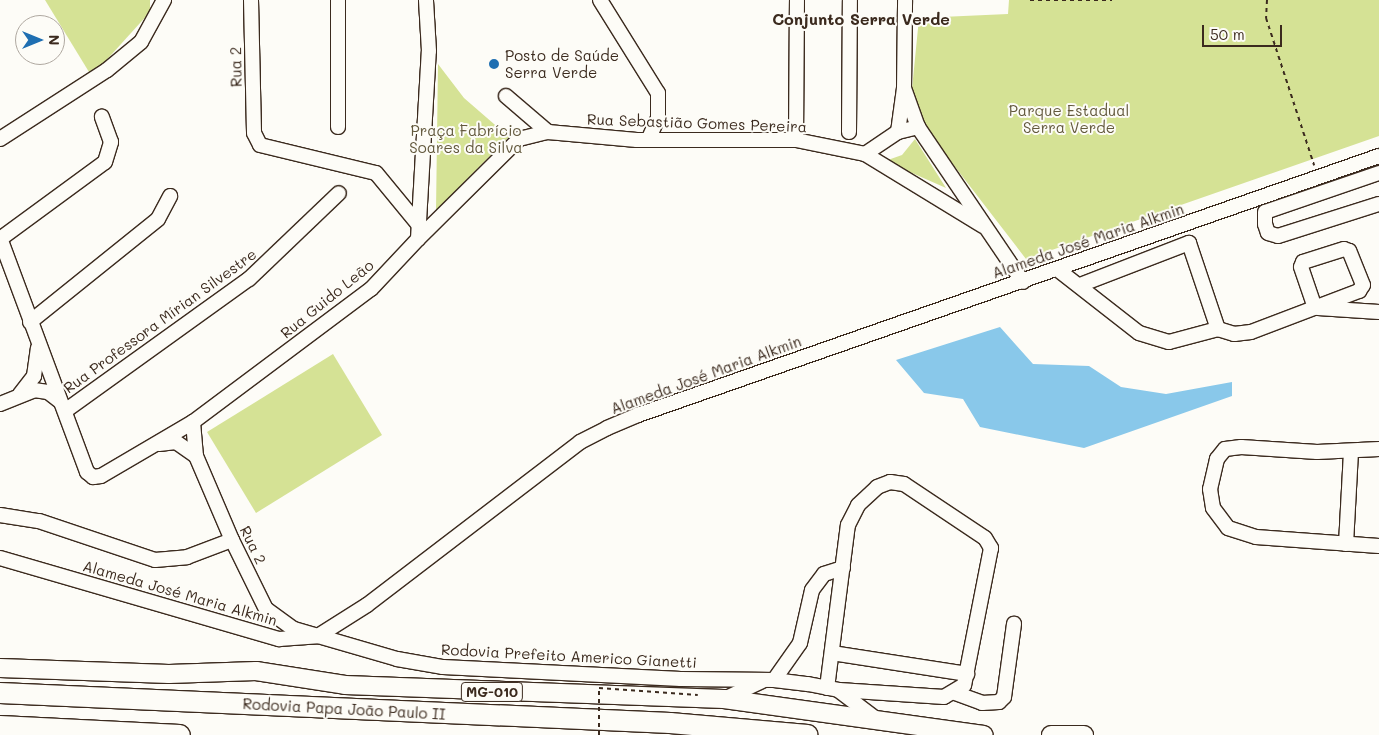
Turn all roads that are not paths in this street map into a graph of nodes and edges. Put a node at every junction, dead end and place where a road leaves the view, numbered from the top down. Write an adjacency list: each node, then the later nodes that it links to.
1 (164, 0): 17 (street)
2 (251, 0): 28 (street, Rua 2)
3 (338, 0): 12 (street)
4 (426, 0): 28 (street)
5 (600, 0): 18 (street)
6 (797, 0): 19 (street)
7 (850, 0): 15 (street)
8 (905, 0): 9 (street)
9 (904, 88): 13 (street); 16 (street)
10 (506, 96): 14 (street)
11 (102, 117): 30 (street)
12 (338, 127)
13 (918, 127): 16 (street); 23 (street)
14 (548, 132): 18 (street, Rua Sebastião Gomes Pereira); 31 (street, Rua Sebastião Gomes Pereira)
15 (849, 132)
16 (898, 132): 20 (street)
17 (0, 139)
18 (648, 140): 19 (street, Rua Sebastião Gomes Pereira)
19 (796, 140): 20 (street, Rua Sebastião Gomes Pereira)
20 (866, 154): 26 (street, Rua Sebastião Gomes Pereira)
21 (1379, 156): 33 (street, Alameda José Maria Alkmin)
22 (1379, 173): 27 (street)
23 (957, 186): 26 (street); 29 (street)
24 (339, 193): 43 (street, Rua Professora Mírian Silvestre)
25 (170, 196): 38 (street)
26 (939, 198): 29 (street, Rua Sebastião Gomes Pereira)
27 (1379, 204)
28 (418, 224): 31 (street)
29 (983, 226): 34 (street)
30 (4, 236): 32 (street)
31 (418, 239): 44 (street, Rua Guido Leão)
32 (4, 265): 38 (street)
33 (1057, 270): 34 (street, Alameda José Maria Alkmin); 35 (street)
34 (1023, 282): 58 (street, Alameda José Maria Alkmin)
35 (1080, 284): 39 (street); 39 (street)
36 (1315, 308): 36 (street); 37 (street); 39 (street)
37 (1379, 312)
38 (30, 322): 40 (street)
39 (1218, 329)
40 (38, 344): 41 (street); 43 (street)
41 (20, 394): 42 (street); 43 (street)
42 (0, 404)
43 (63, 407): 45 (street, Rua Guido Leão)
44 (192, 422): 45 (street, Rua Guido Leão); 48 (street, Rua 2)
45 (156, 445): 48 (street)
46 (1379, 450): 47 (street)
47 (1351, 451): 51 (street); 51 (street)
48 (196, 456): 50 (street, Rua 2)
49 (0, 515): 50 (street)
50 (232, 540): 55 (street, Rua 2)
51 (1346, 544): 52 (street)
52 (1379, 546)
53 (0, 558): 57 (street, Alameda José Maria Alkmin)
54 (843, 568): 59 (street); 61 (street); 62 (street)
55 (266, 609): 57 (street); 58 (street, Rodovia Prefeito Americo Gianetti)
56 (1014, 624): 65 (street)
57 (237, 628): 58 (street, Alameda José Maria Alkmin)
58 (318, 636): 62 (street, Rodovia Prefeito Americo Gianetti)
59 (832, 653): 61 (street); 63 (street)
60 (0, 668): 66 (main road, MG-010)
61 (967, 674): 65 (street)
62 (768, 680): 63 (street, Rodovia Prefeito Americo Gianetti); 66 (street)
63 (833, 689): 65 (street, Rodovia Prefeito Americo Gianetti); 67 (street)
64 (0, 693): 70 (highway, Rodovia Papa João Paulo II / MG-010)
65 (955, 693)
66 (724, 699): 67 (main road, MG-010)
67 (875, 718): 71 (main road, MG-010)
68 (0, 726): 69 (highway)
69 (180, 735)
70 (807, 735)
71 (984, 735)
72 (1051, 735): 73 (main road)
73 (1084, 735)

